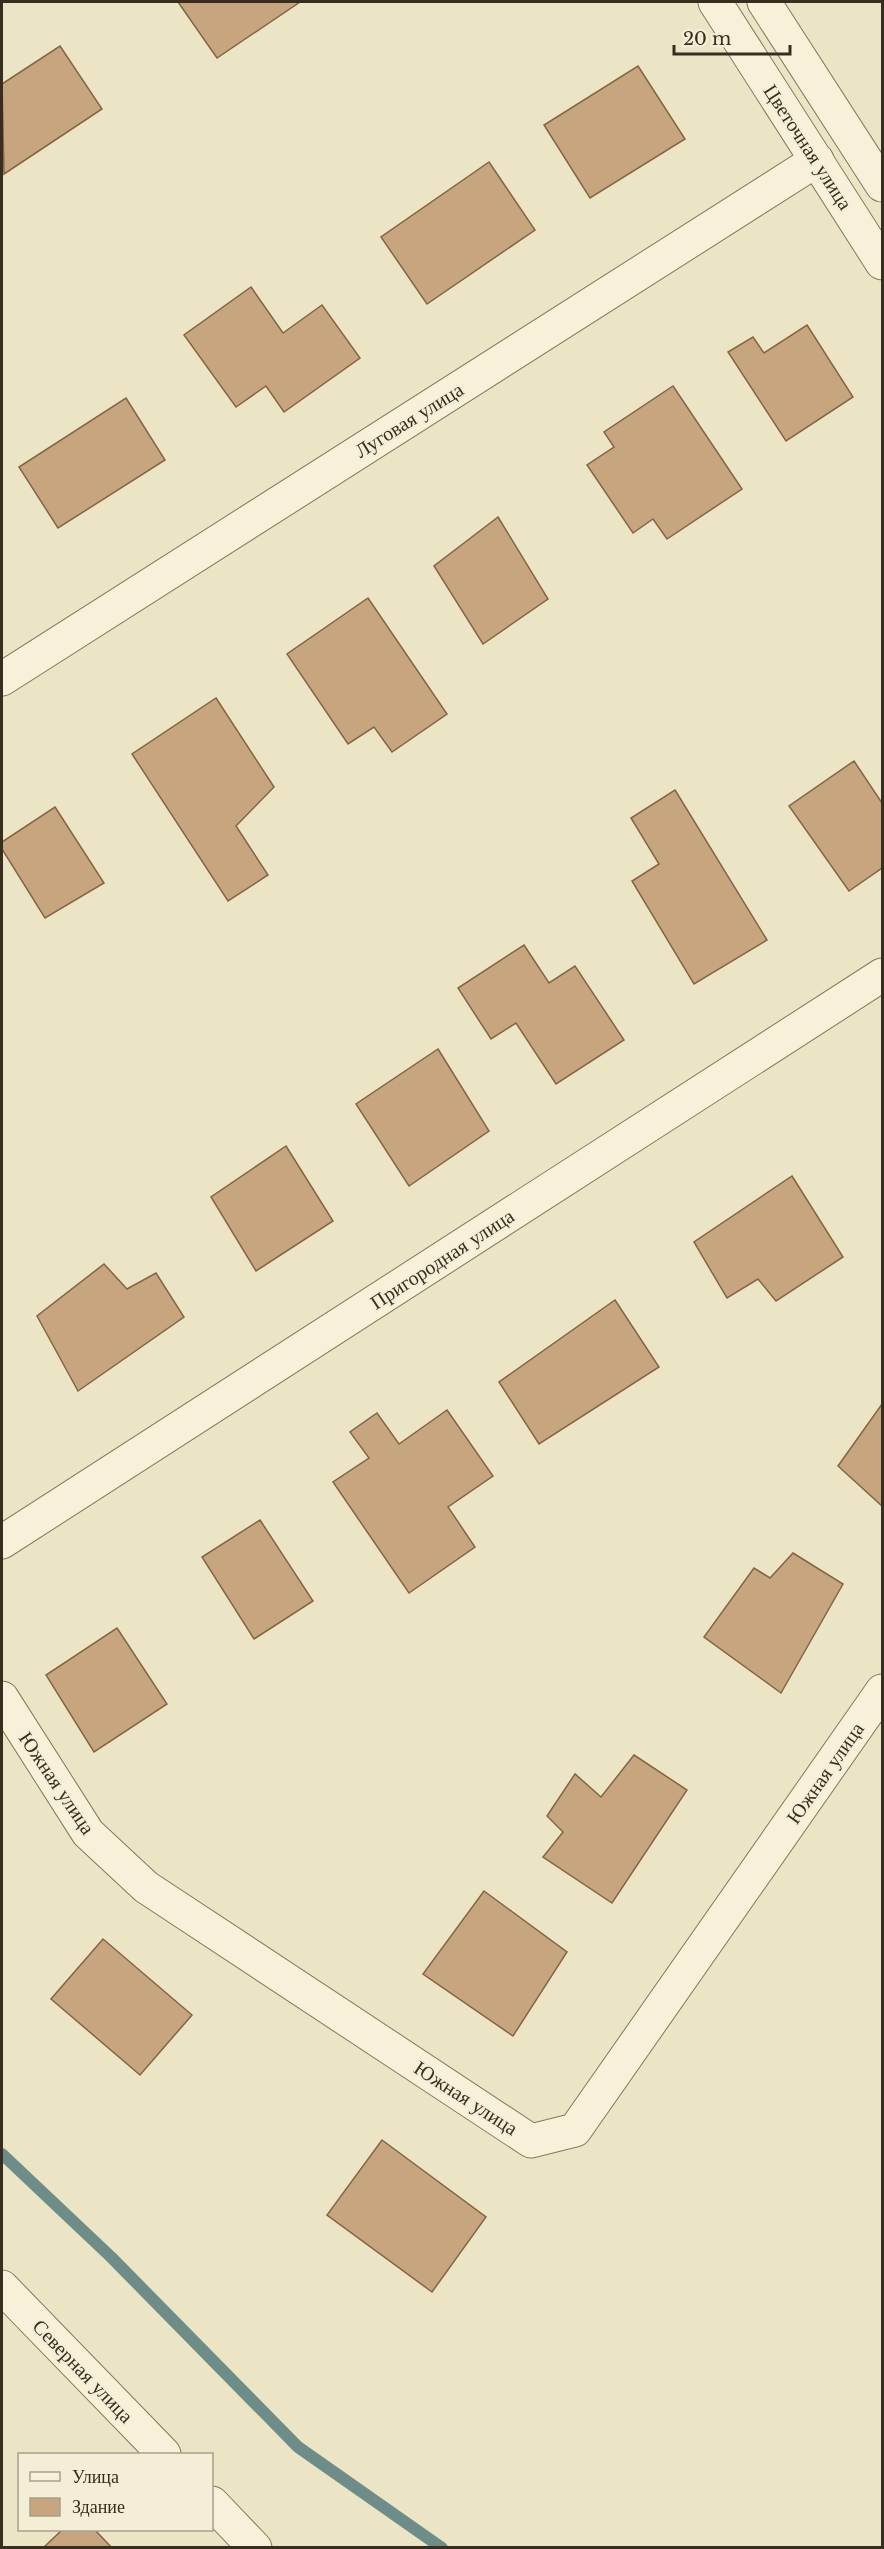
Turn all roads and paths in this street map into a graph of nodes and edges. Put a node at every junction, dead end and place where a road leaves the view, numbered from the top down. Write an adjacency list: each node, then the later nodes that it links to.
1 (715, 2): 3 (street, Цветочная улица)
2 (764, 2): 4 (street)
3 (817, 160): 5 (street, Цветочная улица); 6 (street, Луговая улица)
4 (882, 185)
5 (882, 263)
6 (2, 679)
7 (882, 975): 8 (street, Пригородная улица)
8 (2, 1542)
9 (882, 1691): 10 (street, Южная улица)
10 (2, 1698)
11 (2, 2287): 12 (street, Северная улица)
12 (163, 2453)
13 (213, 2504): 14 (street)
14 (255, 2547)

